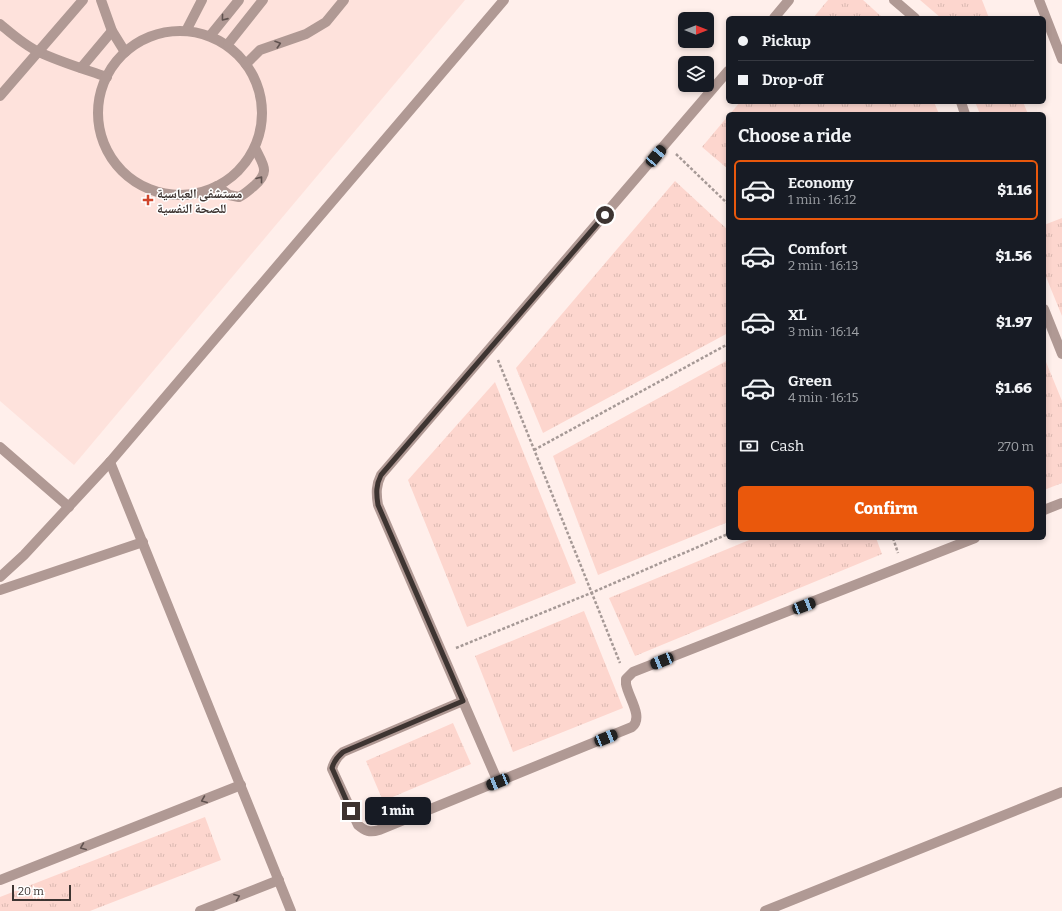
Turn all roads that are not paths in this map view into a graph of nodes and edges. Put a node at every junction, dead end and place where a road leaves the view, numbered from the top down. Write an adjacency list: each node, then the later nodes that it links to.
1 (83, 0): 20 (lane)
2 (101, 0): 16 (lane)
3 (202, 0): 17 (lane)
4 (238, 0): 18 (lane, one-way to 18)
5 (263, 0): 19 (lane)
6 (344, 0): 23 (lane, one-way to 6)
7 (504, 0): 33 (lane)
8 (789, 0): 11 (lane)
9 (894, 0): 12 (lane)
10 (1039, 0): 13 (lane)
11 (776, 16)
12 (913, 16)
13 (1045, 16)
14 (1046, 18): 22 (lane)
15 (0, 24): 20 (lane)
16 (112, 31): 21 (lane); 24 (lane)
17 (186, 31): 18 (lane); 21 (lane)
18 (210, 36): 19 (lane)
19 (228, 44): 23 (lane)
20 (38, 51): 24 (lane); 27 (lane)
21 (124, 52): 26 (lane)
22 (1062, 59)
23 (246, 64): 28 (lane)
24 (81, 68): 26 (lane)
25 (726, 73): 41 (lane)
26 (106, 77): 29 (lane)
27 (0, 96)
28 (255, 148): 29 (lane); 29 (lane, one-way to 28)
29 (217, 186)
30 (1046, 314): 31 (lane)
31 (1062, 354)
32 (0, 447): 35 (lane)
33 (110, 462): 35 (lane); 38 (lane)
34 (1062, 503): 36 (lane)
35 (68, 507): 39 (lane)
36 (1046, 509)
37 (970, 540): 42 (lane)
38 (143, 542): 40 (lane); 43 (lane)
39 (0, 577)
40 (0, 590)
41 (463, 701): 42 (lane); 42 (lane)
42 (498, 782)
43 (240, 785): 45 (lane, one-way to 45); 46 (lane)
44 (1062, 792): 49 (lane)
45 (0, 880)
46 (278, 880): 47 (lane, one-way to 46); 48 (lane)
47 (200, 911)
48 (291, 911)
49 (765, 911)

